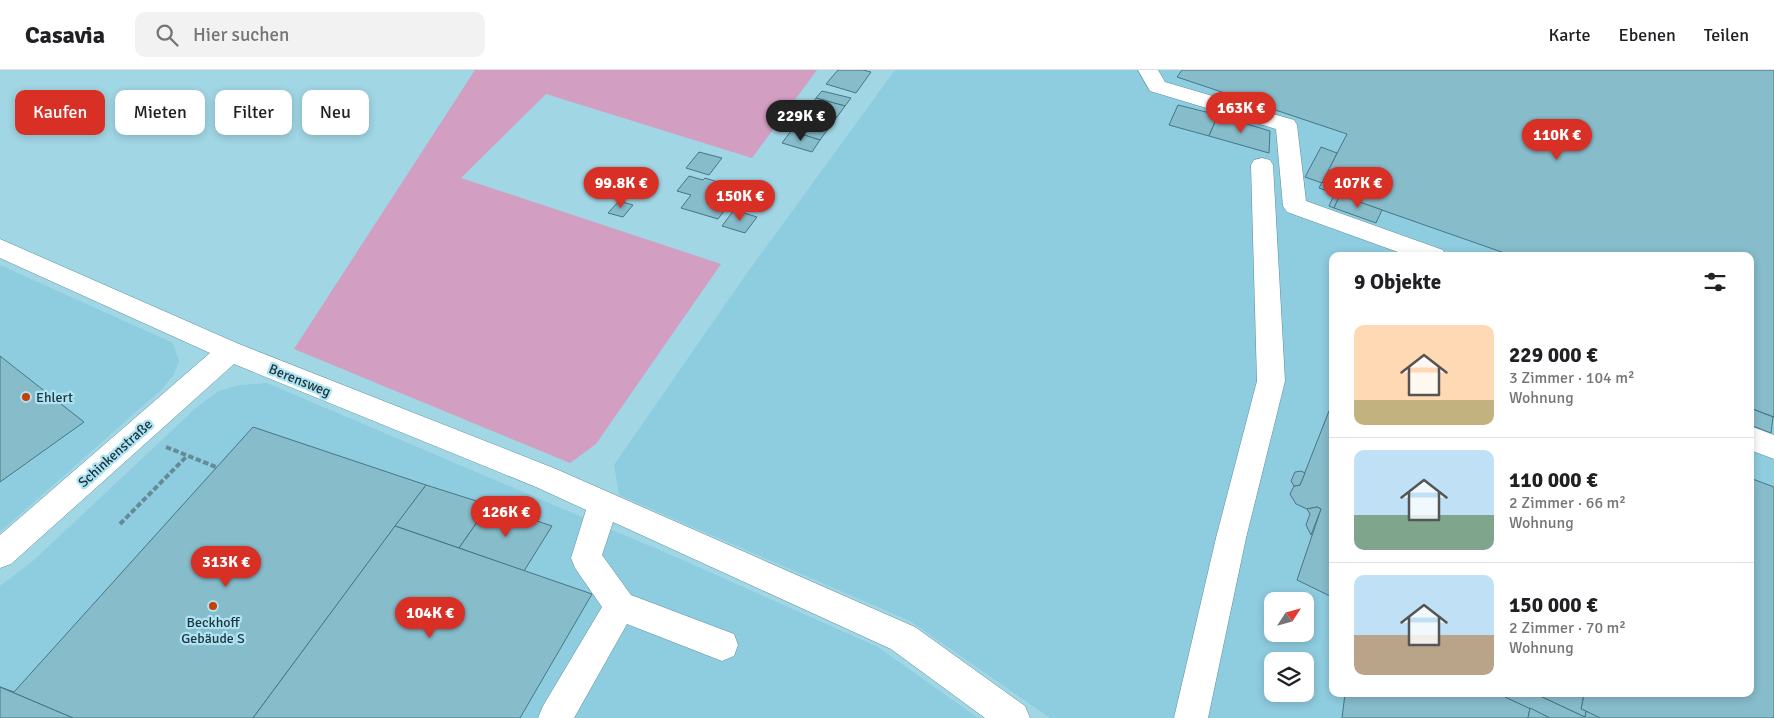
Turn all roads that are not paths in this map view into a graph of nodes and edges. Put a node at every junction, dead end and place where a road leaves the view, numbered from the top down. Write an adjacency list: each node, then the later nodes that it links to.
1 (1148, 70): 4 (street)
2 (1262, 165): 14 (street)
3 (0, 248): 5 (street, Berensweg)
4 (1423, 252)
5 (230, 351): 8 (street, Berensweg); 9 (street, Schinkenstraße)
6 (1754, 439): 7 (street)
7 (1774, 446)
8 (603, 505): 10 (street); 13 (street, Berensweg)
9 (0, 554)
10 (620, 606): 11 (street); 12 (street)
11 (722, 645)
12 (555, 718)
13 (1013, 718)
14 (1191, 718)

